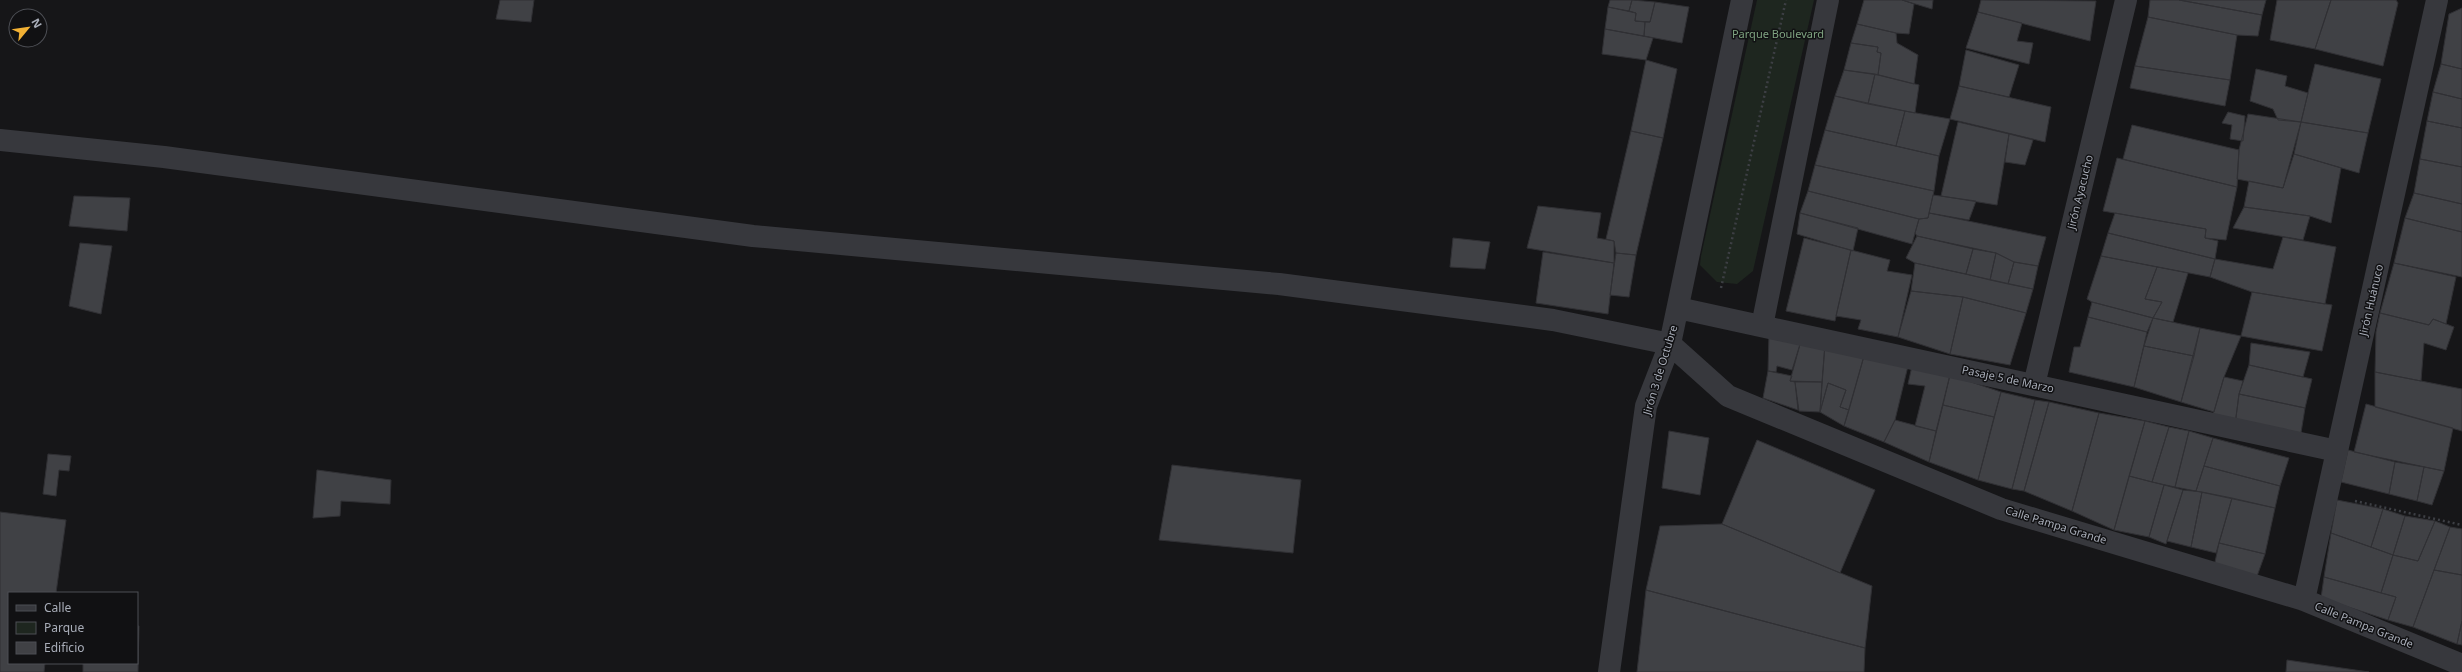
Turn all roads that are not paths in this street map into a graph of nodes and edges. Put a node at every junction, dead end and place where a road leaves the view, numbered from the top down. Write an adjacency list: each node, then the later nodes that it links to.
1 (1742, 0): 6 (street, Jirón 3 de Octubre)
2 (1828, 0): 7 (street)
3 (2126, 0): 9 (street, Jirón Ayacucho)
4 (2437, 0): 10 (street, Jirón Huánuco)
5 (0, 140): 8 (street)
6 (1678, 308): 7 (street, Pasaje 5 de Marzo); 8 (street, Jirón 3 de Octubre)
7 (1762, 326): 9 (street, Pasaje 5 de Marzo)
8 (1670, 344): 11 (street, Calle Pampa Grande); 13 (street, Jirón 3 de Octubre)
9 (2034, 385): 10 (street, Pasaje 5 de Marzo)
10 (2337, 451): 11 (street, Jirón Huánuco)
11 (2304, 600): 12 (street, Calle Pampa Grande)
12 (2462, 665)
13 (1609, 672)

